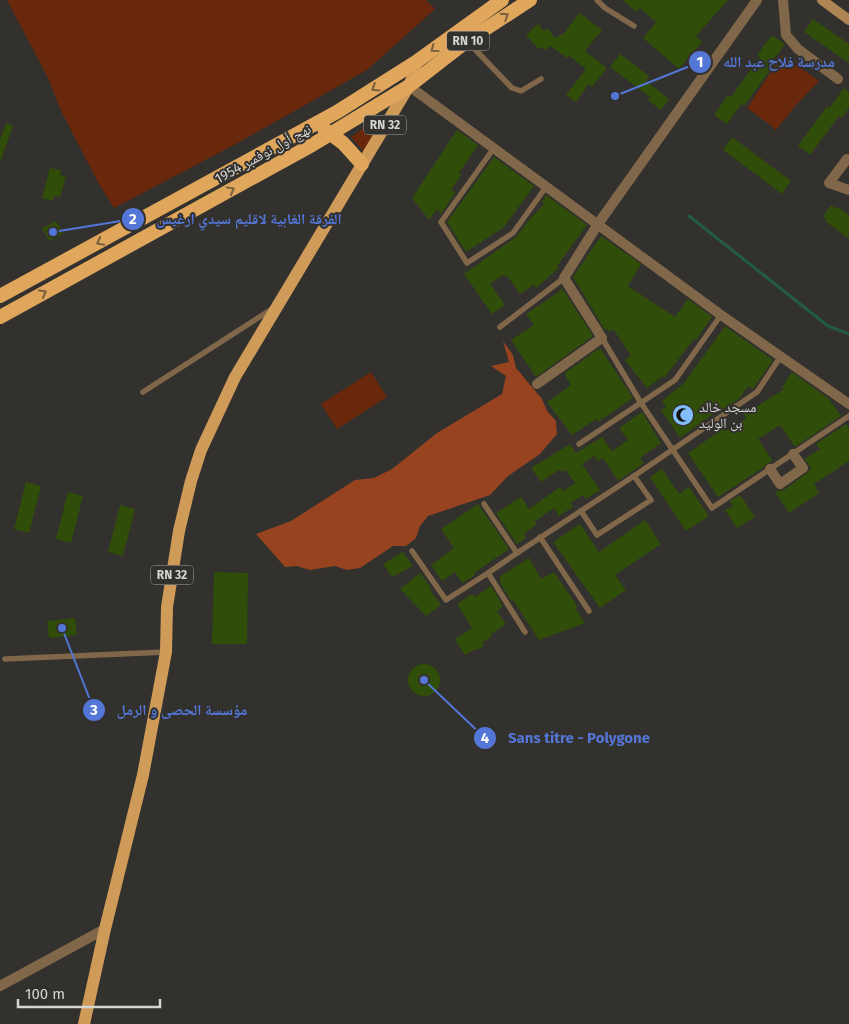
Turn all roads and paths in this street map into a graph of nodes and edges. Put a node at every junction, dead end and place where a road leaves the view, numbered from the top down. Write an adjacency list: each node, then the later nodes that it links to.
1 (502, 0): 10 (highway, نهج أول نوفمبر 1954 / RN 10, one-way to 10)
2 (530, 0): 9 (highway, نهج أول نوفمبر 1954 / RN 10, one-way to 2)
3 (597, 0): 8 (lane)
4 (757, 0): 22 (street)
5 (783, 0): 12 (street)
6 (822, 0): 7 (main road)
7 (849, 20)
8 (634, 26)
9 (467, 41): 11 (lane); 13 (highway, نهج أول نوفمبر 1954 / RN 10)
10 (416, 62): 13 (main road, RN 32); 14 (highway, نهج أول نوفمبر 1954 / RN 10, one-way to 14)
11 (541, 78)
12 (838, 80)
13 (409, 86): 15 (highway, نهج أول نوفمبر 1954 / RN 10); 17 (street); 19 (main road, RN 32)
14 (311, 126): 15 (highway); 24 (highway, نهج أول نوفمبر 1954 / RN 10, one-way to 24)
15 (331, 134): 16 (highway, نهج أول نوفمبر 1954 / RN 10); 19 (highway)
16 (312, 145): 19 (highway); 27 (highway, نهج أول نوفمبر 1954 / RN 10, one-way to 16)
17 (494, 148): 20 (street); 20 (lane)
18 (847, 158): 21 (street)
19 (358, 159): 25 (main road, RN 32)
20 (546, 187): 22 (street)
21 (849, 190)
22 (598, 224): 23 (street); 26 (street)
23 (564, 278): 28 (lane); 29 (street)
24 (0, 296)
25 (276, 307): 32 (lane); 49 (main road, RN 32)
26 (721, 315): 30 (street); 33 (lane)
27 (0, 317)
28 (500, 327)
29 (602, 338): 31 (street); 33 (lane)
30 (782, 356): 34 (street); 37 (lane)
31 (536, 384)
32 (143, 392)
33 (642, 403): 36 (lane); 37 (lane)
34 (849, 404)
35 (849, 416): 38 (lane)
36 (579, 444)
37 (673, 450): 39 (lane); 40 (lane)
38 (793, 454): 39 (lane); 39 (street)
39 (770, 469)
40 (634, 476): 42 (lane); 42 (lane)
41 (484, 504): 45 (lane)
42 (581, 511): 43 (lane)
43 (540, 537): 45 (lane); 47 (lane)
44 (412, 551): 46 (lane)
45 (517, 552): 46 (lane)
46 (488, 573): 48 (lane)
47 (589, 611)
48 (526, 632)
49 (166, 652): 50 (lane); 51 (main road, RN 32)
50 (5, 659)
51 (105, 929): 52 (street); 53 (main road, RN 32)
52 (0, 986)
53 (84, 1024)

